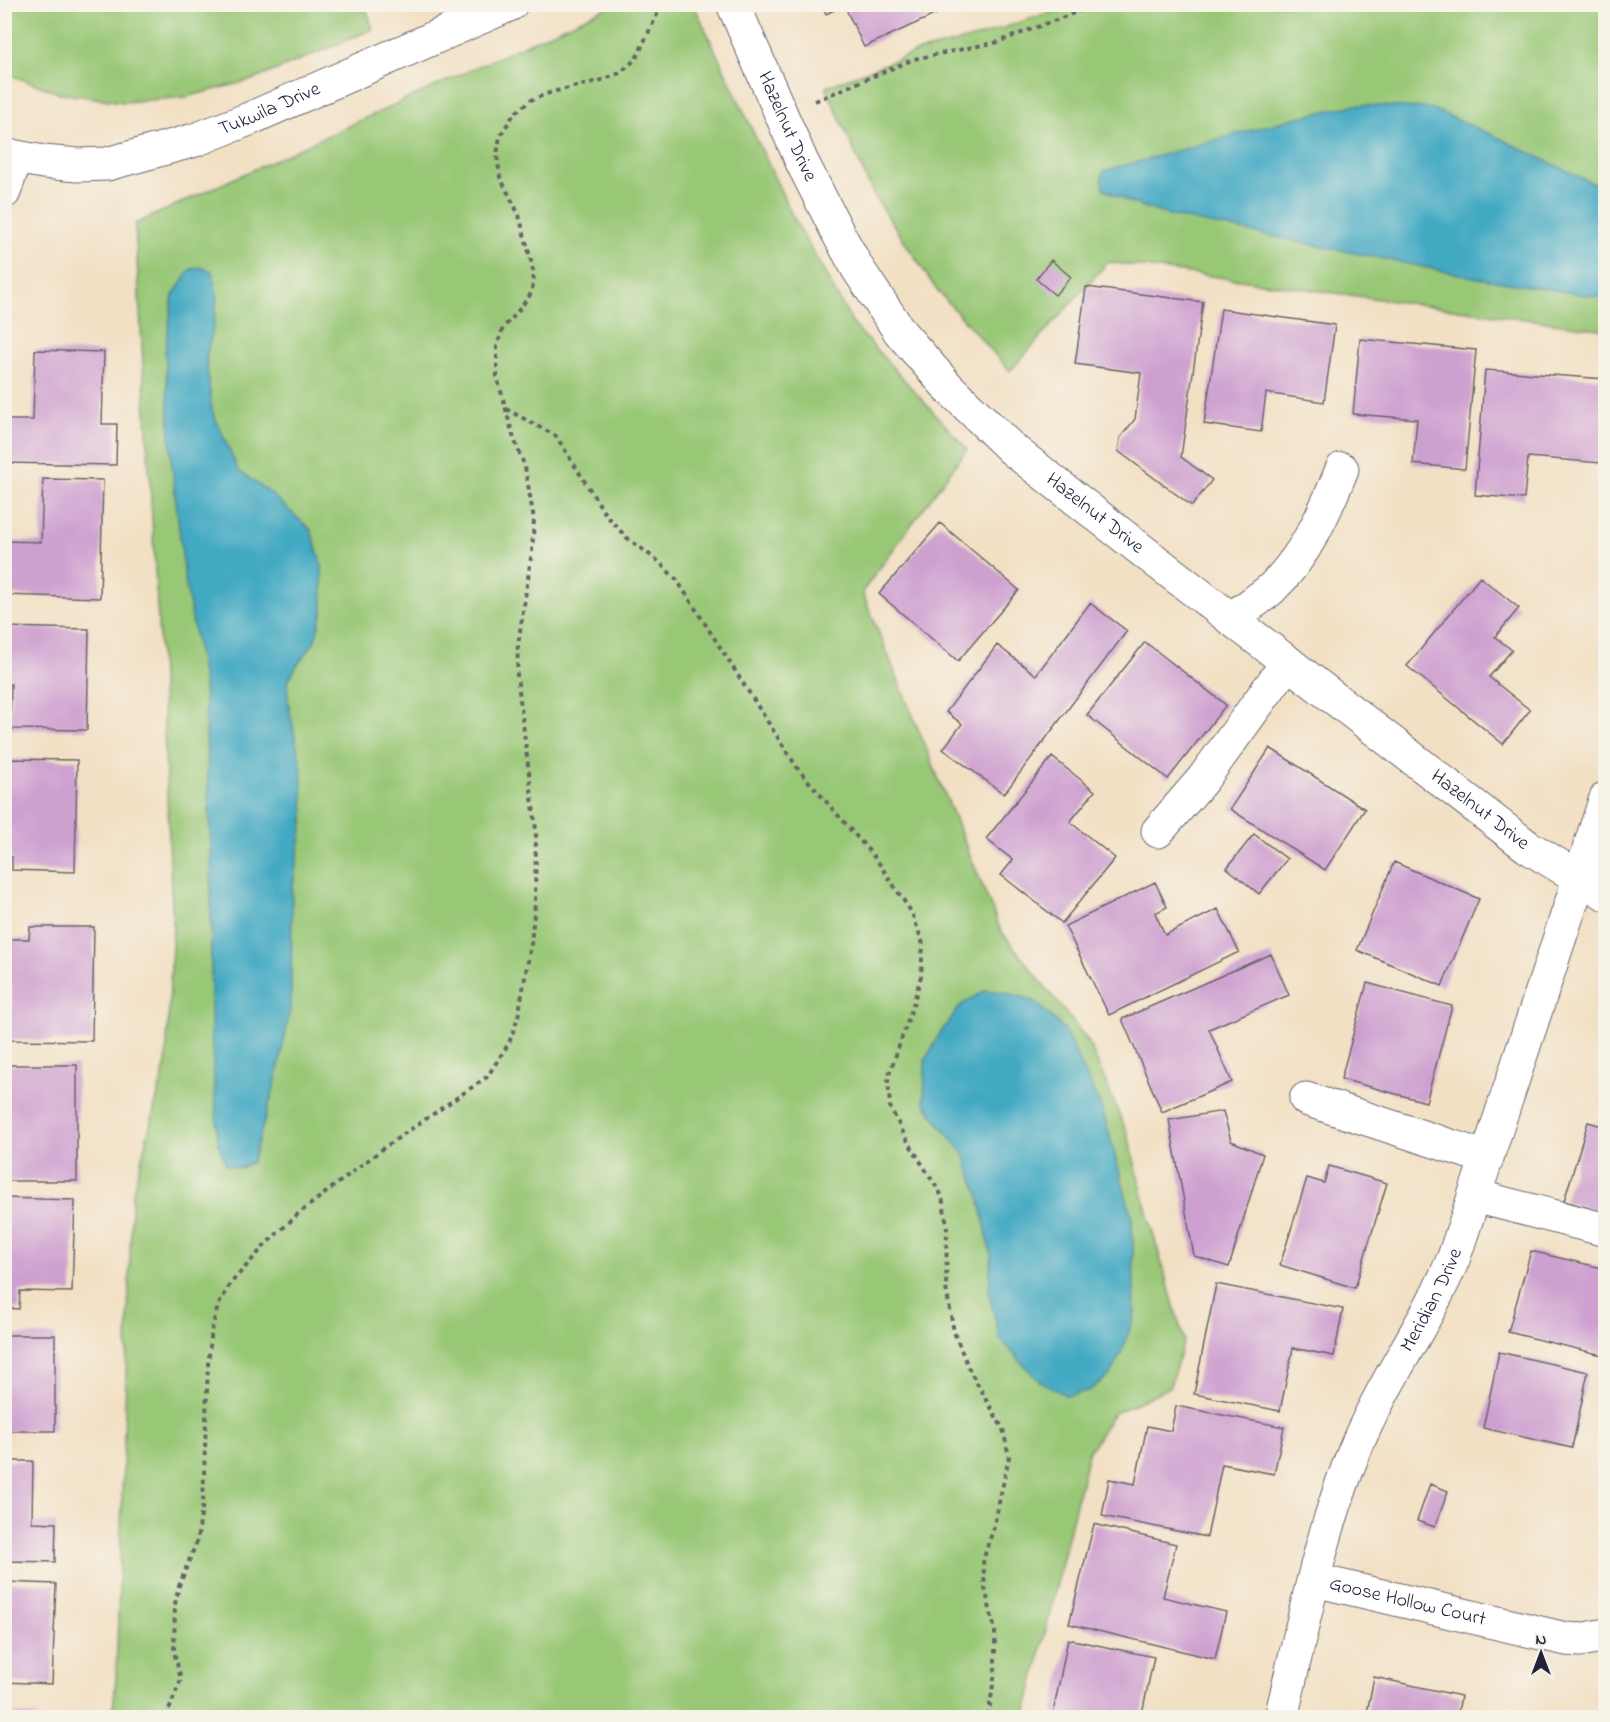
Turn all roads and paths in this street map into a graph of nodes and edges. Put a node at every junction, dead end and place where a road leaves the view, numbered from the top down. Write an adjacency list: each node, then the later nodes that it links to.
1 (511, 4): 6 (street, Tukwila Drive)
2 (662, 4): 8 (path)
3 (733, 4): 5 (street, Hazelnut Drive)
4 (1098, 4): 5 (path)
5 (781, 115): 10 (street, Hazelnut Drive)
6 (8, 153): 7 (street)
7 (4, 192)
8 (505, 409): 21 (path); 22 (path)
9 (1342, 469): 10 (street)
10 (1232, 619): 11 (street, Hazelnut Drive)
11 (1288, 662): 13 (street); 14 (street, Hazelnut Drive)
12 (1605, 798): 14 (street, Meridian Drive)
13 (1158, 831)
14 (1592, 886): 16 (street, Meridian Drive)
15 (1306, 1099): 16 (street)
16 (1487, 1158): 17 (street, Meridian Drive)
17 (1475, 1196): 18 (street); 19 (street, Meridian Drive)
18 (1605, 1230)
19 (1314, 1580): 20 (street, Goose Hollow Court); 23 (street, Meridian Drive)
20 (1605, 1635)
21 (166, 1718)
22 (988, 1718)
23 (1281, 1718)

